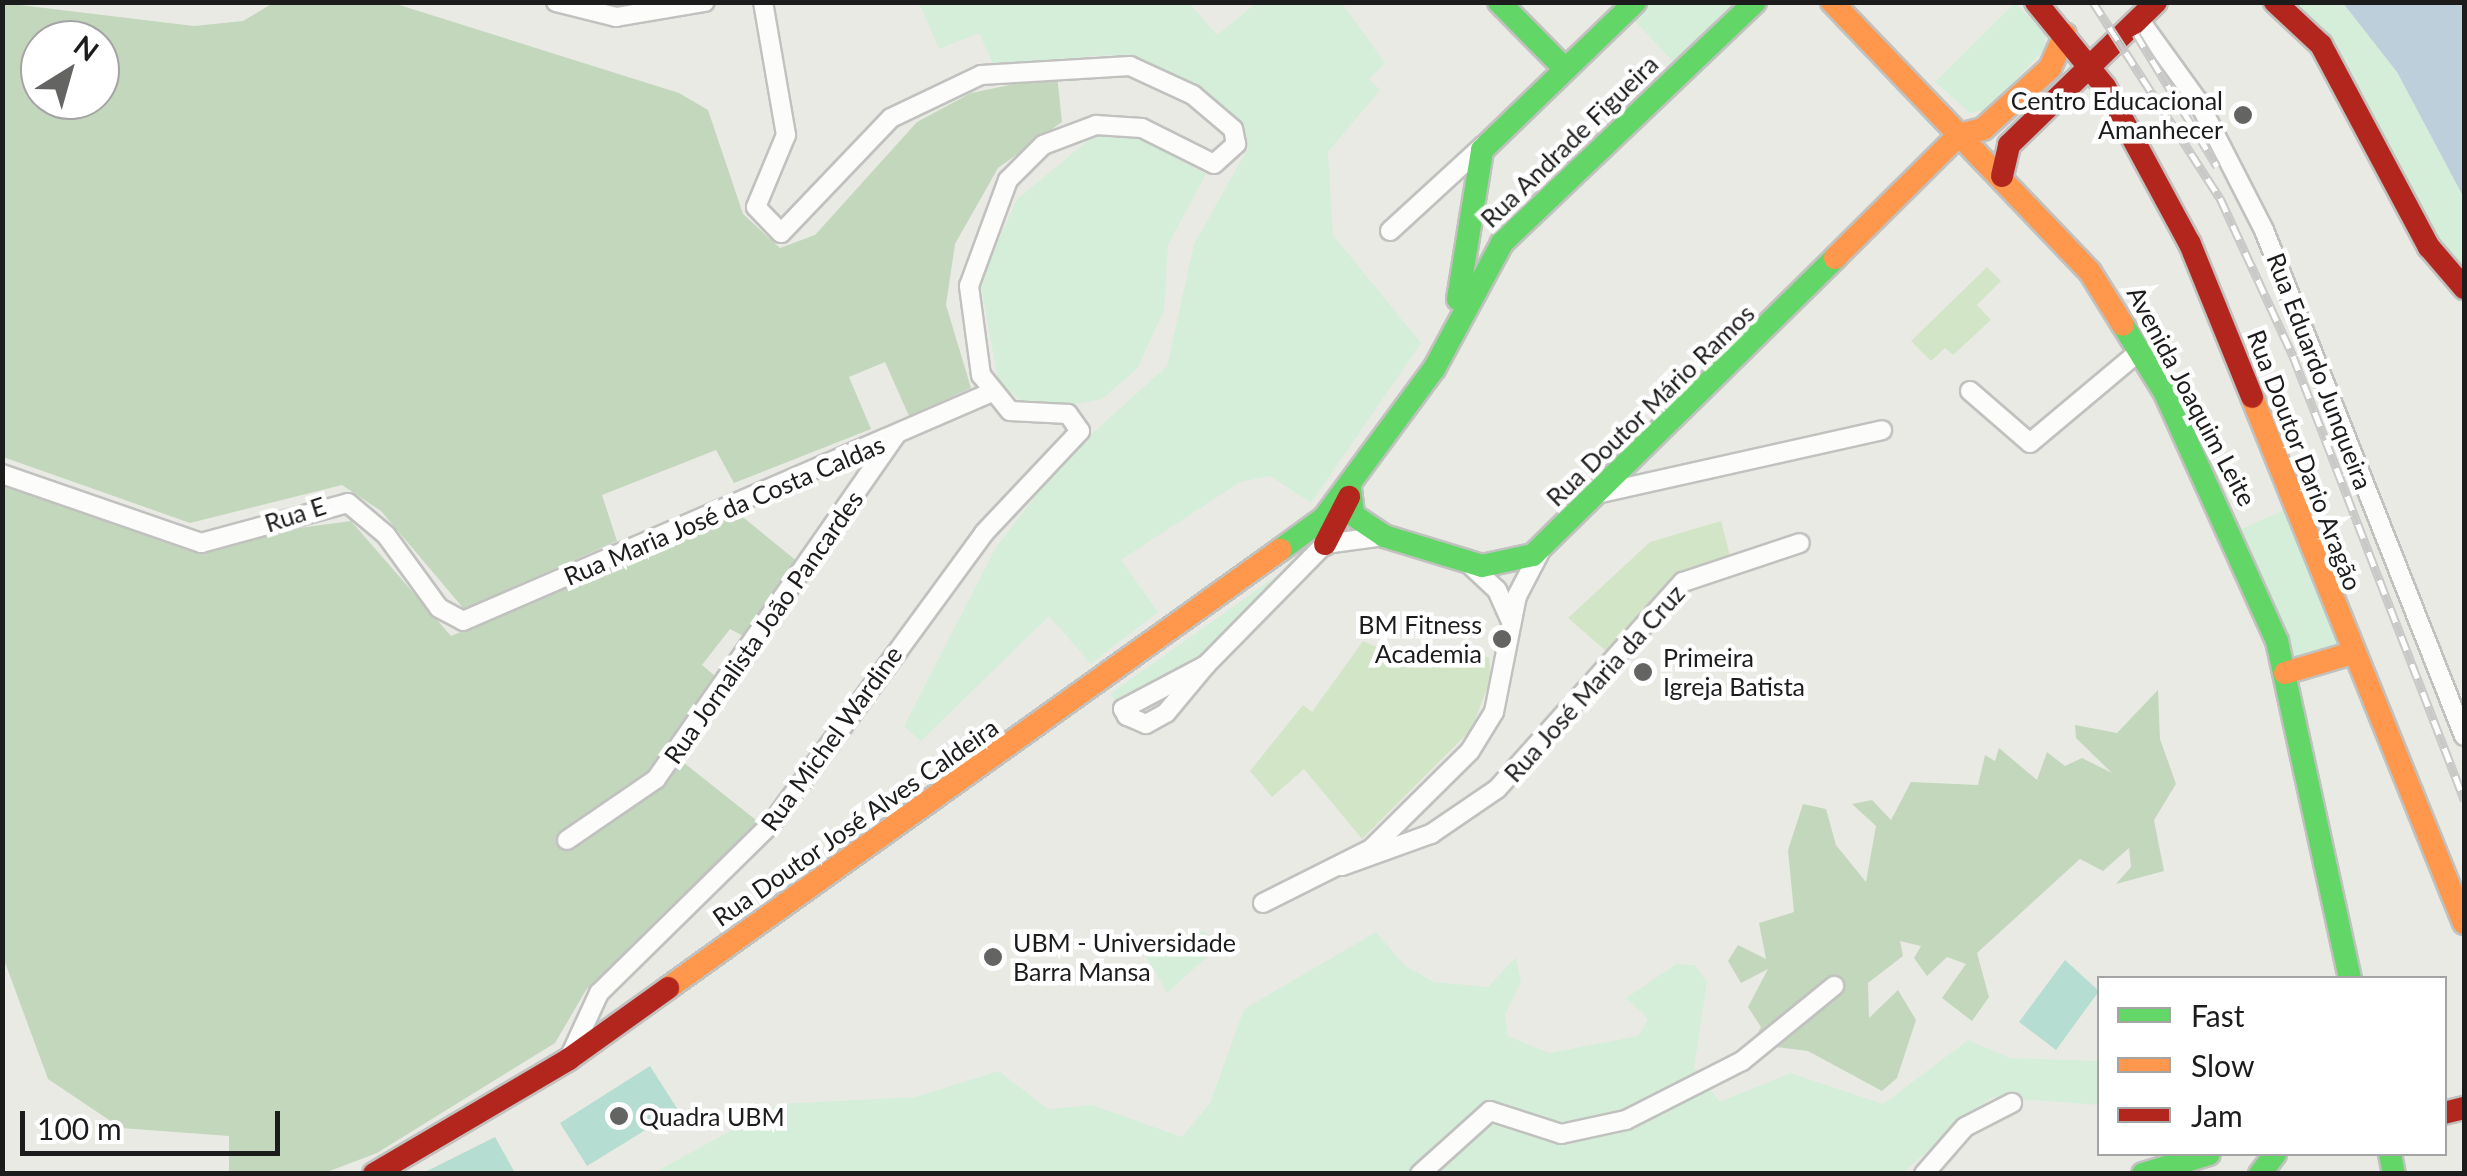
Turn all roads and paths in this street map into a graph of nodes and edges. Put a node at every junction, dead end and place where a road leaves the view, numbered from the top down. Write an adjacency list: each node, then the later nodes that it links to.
1 (556, 2): 2 (street)
2 (705, 2)
3 (763, 2): 25 (street)
4 (1499, 2): 16 (street)
5 (1635, 2): 16 (street)
6 (1754, 2): 22 (street, Rua Andrade Figueira)
7 (1832, 2): 17 (street, Avenida Joaquim Leite)
8 (2036, 2): 14 (street, Rua Doutor Dario Aragão)
9 (2156, 2): 13 (street)
10 (2253, 2): 12 (street)
11 (2276, 2): 12 (street)
12 (2298, 20): 21 (street)
13 (2141, 22): 15 (street); 42 (street, Rua Eduardo Junqueira)
14 (2065, 34): 15 (street, Rua Doutor Dario Aragão); 17 (street, Rua Doutor Mário Ramos)
15 (2091, 67): 19 (street); 39 (street, Rua Doutor Dario Aragão)
16 (1564, 69): 18 (street)
17 (1959, 135): 19 (street, Avenida Joaquim Leite); 30 (street, Rua Doutor Mário Ramos)
18 (1488, 141): 20 (street); 22 (street)
19 (2002, 176): 23 (street, Avenida Joaquim Leite)
20 (1390, 231)
21 (2464, 288)
22 (1450, 340): 29 (street, Rua Andrade Figueira)
23 (2142, 350): 24 (street); 41 (street, Avenida Joaquim Leite)
24 (1970, 391)
25 (990, 394): 27 (street, Rua Maria José da Costa Caldas); 49 (street, Rua Michel Wardine)
26 (1882, 430): 30 (street)
27 (897, 435): 37 (street, Rua Maria José da Costa Caldas); 43 (street, Rua Jornalista João Pancardes)
28 (2, 474): 37 (street, Rua E)
29 (1349, 493): 31 (street); 32 (street, Rua Doutor José Alves Caldeira)
30 (1601, 493): 35 (street, Rua Doutor Mário Ramos)
31 (1364, 528): 32 (street); 34 (street); 34 (street); 36 (street, Rua Doutor Mário Ramos)
32 (1300, 537): 49 (street, Rua Doutor José Alves Caldeira)
33 (1800, 543): 44 (street, Rua José Maria da Cruz)
34 (1324, 544): 40 (street)
35 (1544, 546): 36 (street, Rua Doutor Mário Ramos); 38 (street, Rua José Maria da Cruz)
36 (1469, 564): 38 (street)
37 (458, 620)
38 (1511, 622): 44 (street, Rua José Maria da Cruz)
39 (2349, 654): 41 (street); 46 (street, Rua Doutor Dario Aragão)
40 (1206, 665)
41 (2285, 673): 47 (street, Avenida Joaquim Leite)
42 (2464, 736)
43 (567, 840)
44 (1389, 843): 45 (street, Rua José Maria da Cruz)
45 (1264, 902)
46 (2464, 923)
47 (2350, 976)
48 (1834, 986): 54 (street)
49 (569, 1058): 53 (street, Rua Doutor José Alves Caldeira)
50 (2012, 1103): 55 (street)
51 (2204, 1156): 52 (street)
52 (2161, 1172)
53 (374, 1174)
54 (1420, 1174)
55 (1924, 1174)

